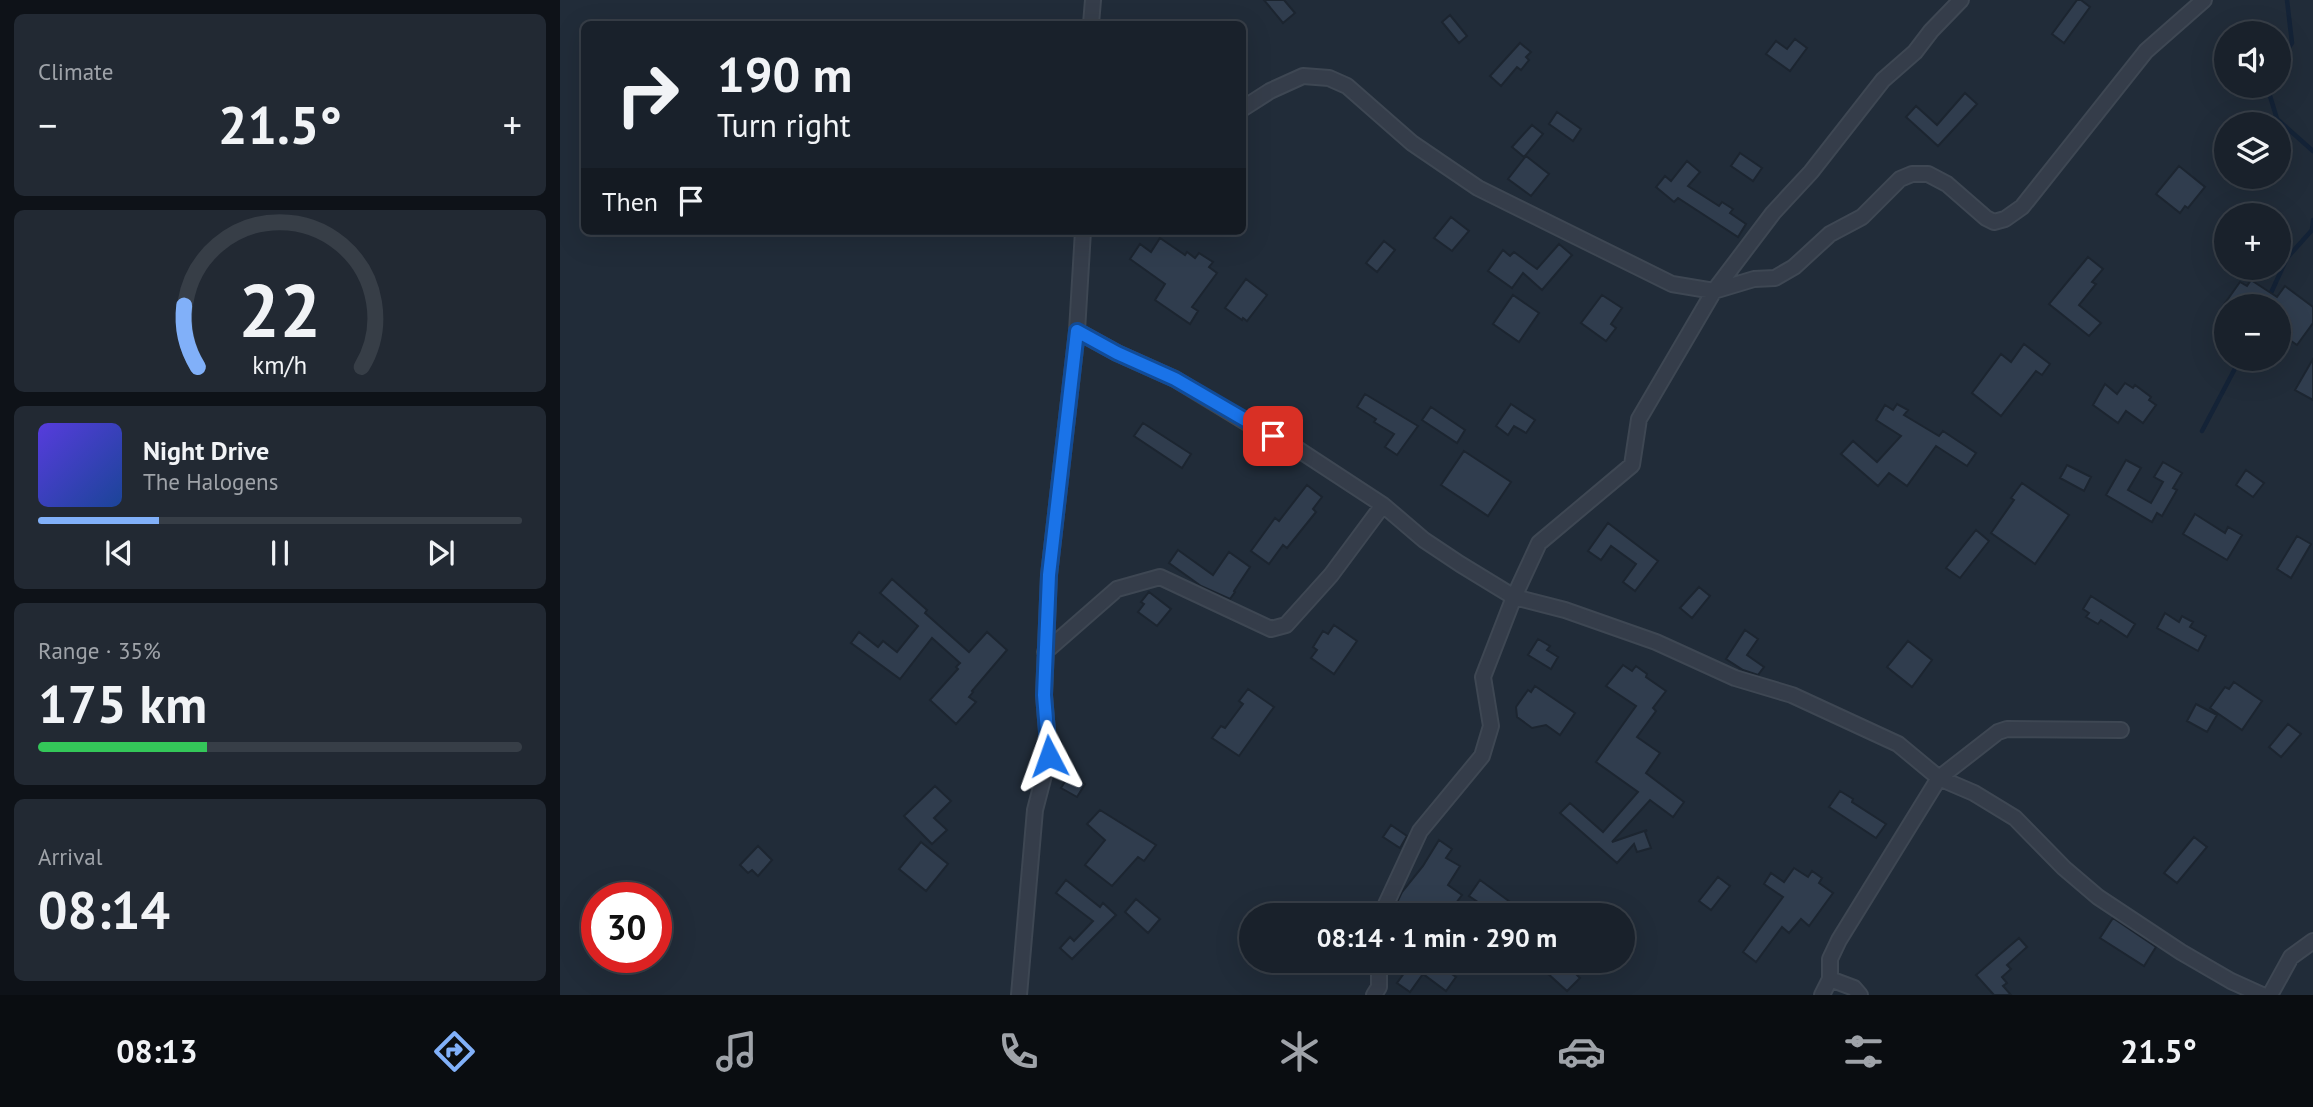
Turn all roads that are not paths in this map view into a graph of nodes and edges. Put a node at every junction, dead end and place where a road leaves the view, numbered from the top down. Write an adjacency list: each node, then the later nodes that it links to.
1 (1093, 0): 4 (street)
2 (1961, 0): 7 (street)
3 (2204, 0): 7 (street)
4 (1091, 21)
5 (1246, 106): 7 (street)
6 (1087, 235): 8 (street)
7 (1714, 291): 10 (street)
8 (1077, 331): 9 (street); 11 (street)
9 (1383, 505): 10 (street); 11 (street)
10 (1514, 597): 13 (street); 14 (street)
11 (1045, 652): 18 (street)
12 (2121, 730): 13 (street)
13 (1939, 778): 17 (street); 22 (street)
14 (1387, 903)
15 (2313, 941): 23 (street)
16 (1379, 973): 19 (street)
17 (1830, 979): 20 (street); 21 (street)
18 (1019, 995)
19 (1374, 995)
20 (1822, 995)
21 (1860, 995)
22 (2262, 995)
23 (2270, 995)

